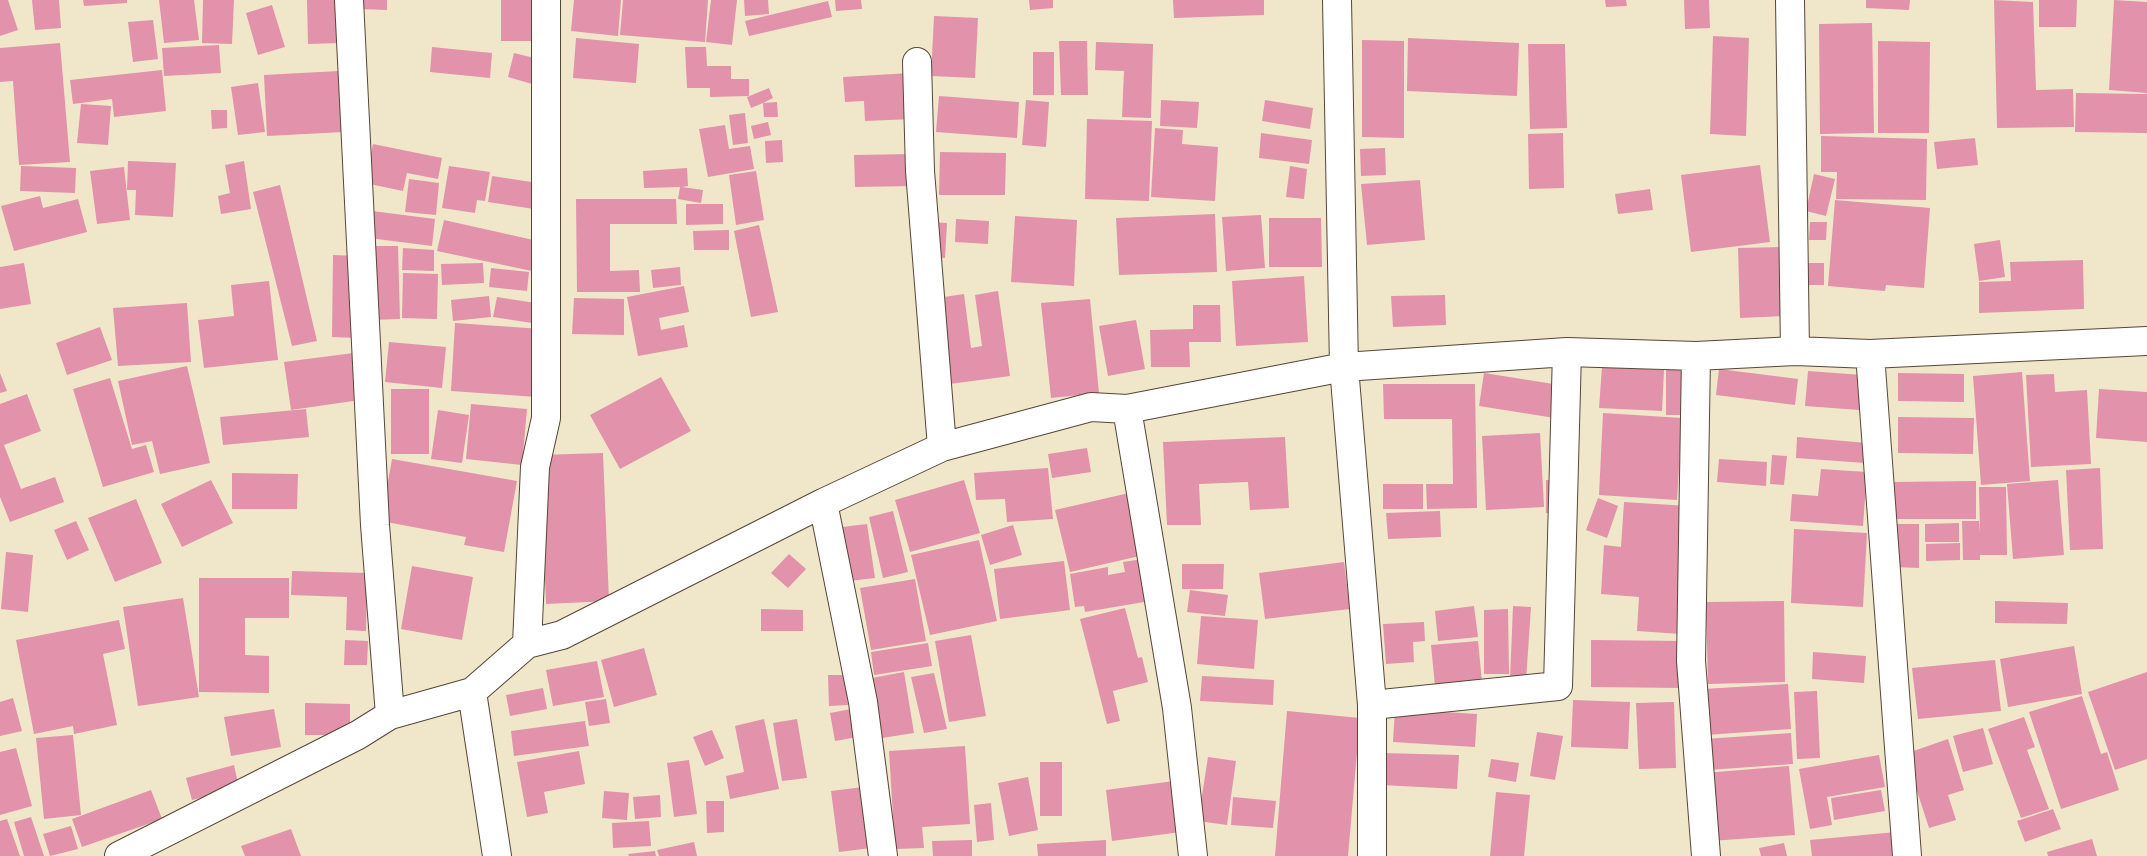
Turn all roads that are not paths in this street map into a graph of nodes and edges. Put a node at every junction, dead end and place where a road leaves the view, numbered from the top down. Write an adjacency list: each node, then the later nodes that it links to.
1 (350, 0): 18 (street)
2 (546, 0): 15 (street)
3 (1337, 0): 11 (street)
4 (1790, 0): 7 (street)
5 (917, 62): 13 (street)
6 (2147, 340): 9 (street)
7 (1795, 351): 9 (street); 10 (street)
8 (1567, 352): 10 (street); 11 (street); 17 (street)
9 (1870, 354): 25 (street)
10 (1696, 356): 24 (street)
11 (1344, 367): 12 (street); 17 (street)
12 (1127, 409): 13 (street); 22 (street)
13 (942, 447): 14 (street)
14 (823, 503): 15 (street); 21 (street)
15 (527, 644): 16 (street)
16 (472, 692): 18 (street); 20 (street)
17 (1372, 705): 23 (street)
18 (390, 715): 19 (street)
19 (119, 856)
20 (498, 856)
21 (883, 856)
22 (1194, 856)
23 (1372, 856)
24 (1706, 856)
25 (1907, 856)

